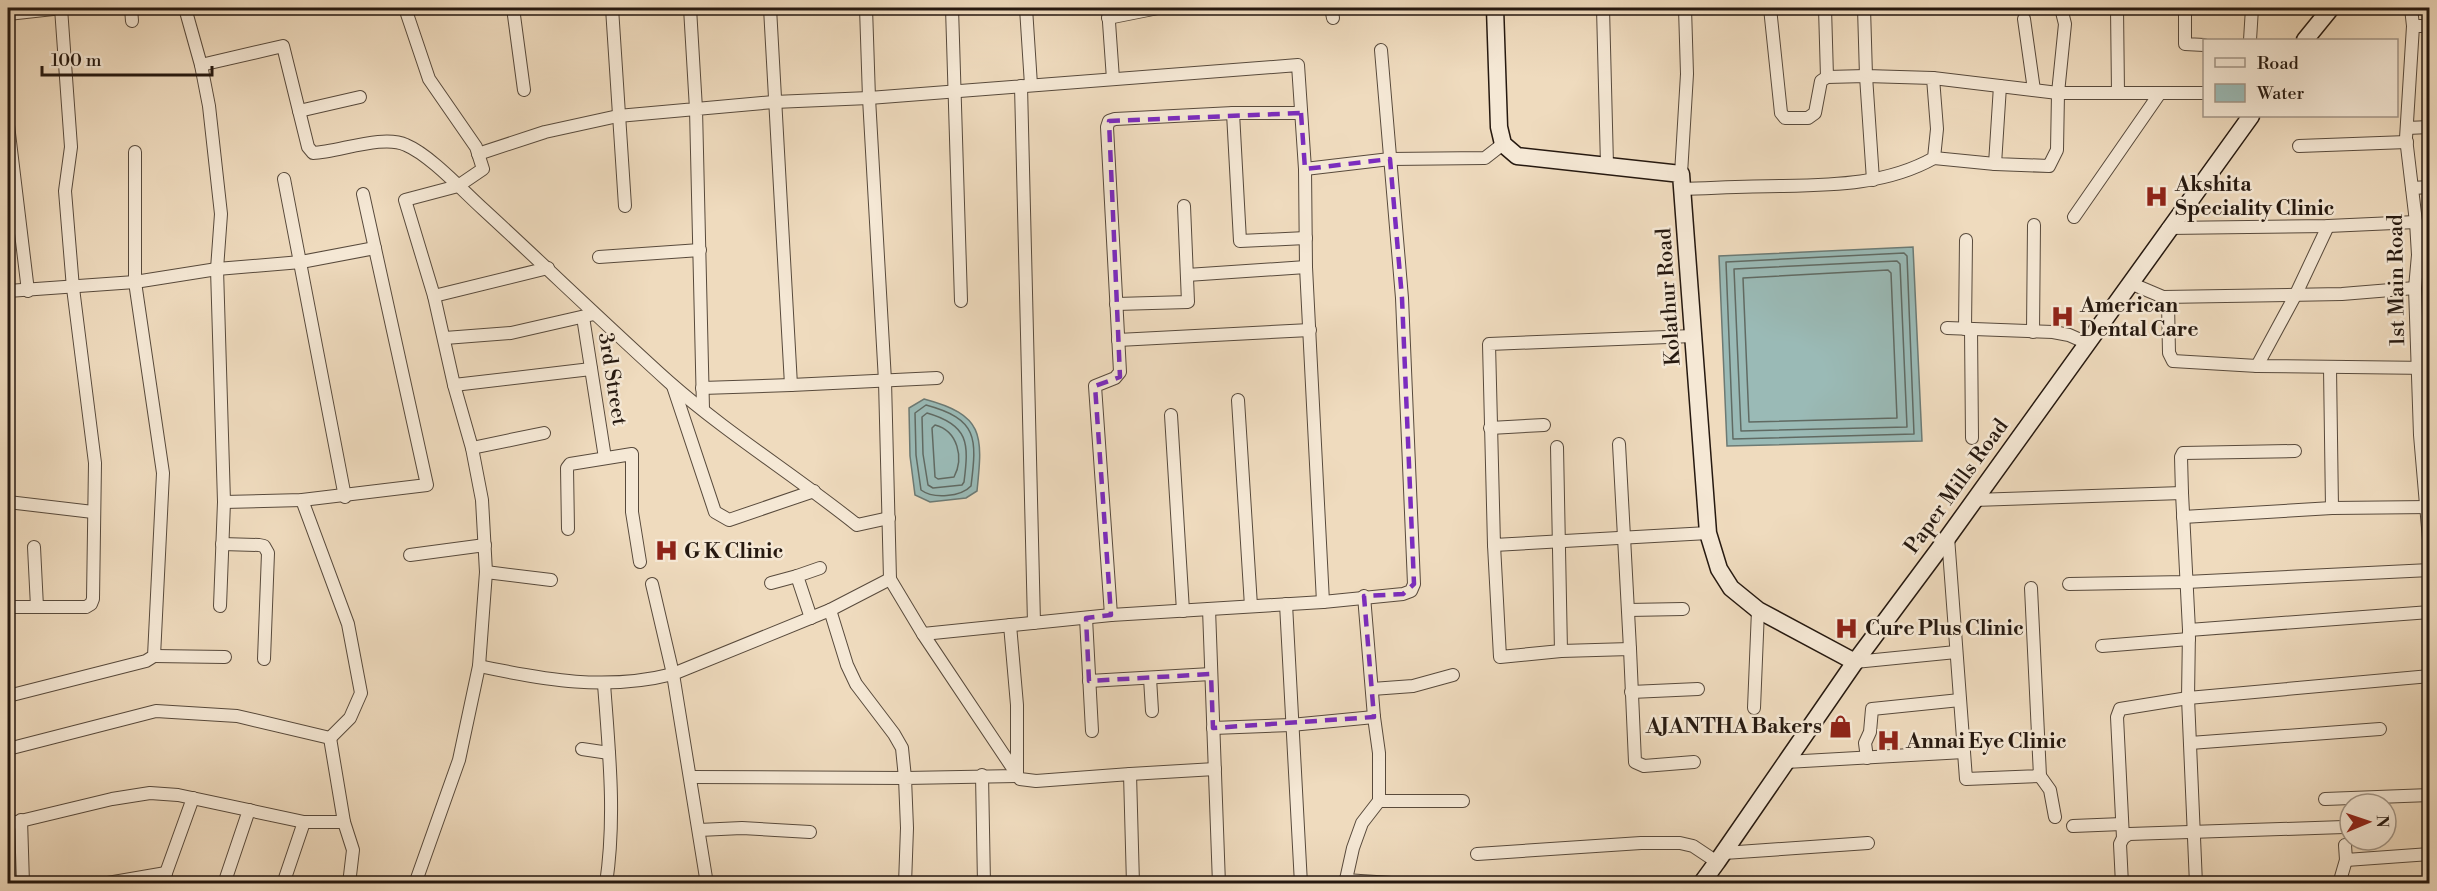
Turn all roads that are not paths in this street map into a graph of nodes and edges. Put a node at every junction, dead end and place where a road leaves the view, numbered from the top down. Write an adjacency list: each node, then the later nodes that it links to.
1 (62, 8): 26 (street); 98 (street)
2 (131, 8): 28 (street)
3 (185, 8): 35 (street)
4 (405, 8): 65 (street)
5 (513, 8): 42 (street)
6 (612, 8): 56 (street)
7 (690, 8): 52 (street)
8 (770, 8): 51 (street)
9 (866, 8): 50 (street)
10 (952, 8): 44 (street)
11 (1026, 8): 40 (street)
12 (1158, 8): 25 (street)
13 (1495, 8): 62 (main road)
14 (1603, 8): 69 (street)
15 (1685, 8): 73 (street)
16 (1770, 8): 37 (street)
17 (1825, 8): 37 (street)
18 (1864, 8): 36 (street)
19 (2061, 8): 45 (street)
20 (2117, 8): 46 (street)
21 (2185, 8): 33 (street)
22 (2252, 8): 31 (street)
23 (2331, 8): 32 (main road)
24 (2411, 8): 29 (street, 1st Main Road)
25 (1108, 13): 39 (street)
26 (8, 14)
27 (2024, 19): 43 (street)
28 (132, 21)
29 (2413, 26): 30 (street); 60 (street, 1st Main Road)
30 (2430, 26)
31 (2250, 39)
32 (2306, 39)
33 (2203, 45)
34 (1381, 50): 67 (street)
35 (201, 65): 53 (street); 94 (street)
36 (1866, 76): 37 (street); 38 (street); 72 (street)
37 (1827, 77)
38 (1933, 78): 41 (street); 66 (street)
39 (1113, 79): 40 (street); 55 (street)
40 (1026, 86): 44 (street); 193 (street)
41 (2000, 87): 43 (street); 68 (street)
42 (524, 90)
43 (2034, 90): 45 (street)
44 (955, 92): 50 (street); 105 (street)
45 (2058, 93): 46 (street); 68 (street)
46 (2118, 93): 47 (street)
47 (2160, 93): 48 (street); 80 (street)
48 (2203, 93)
49 (360, 97): 53 (street)
50 (869, 98): 51 (street); 123 (street)
51 (774, 102): 52 (street); 126 (street)
52 (696, 109): 56 (street); 88 (street)
53 (299, 111): 74 (street)
54 (1233, 113): 55 (street); 85 (street); 107 (street)
55 (1301, 113): 70 (street)
56 (618, 116): 65 (street); 78 (street)
57 (2249, 117): 84 (main road, Paper Mills Road)
58 (8, 125): 101 (street)
59 (2430, 127): 60 (street)
60 (2407, 128): 61 (street, 1st Main Road)
61 (2407, 142): 63 (street); 76 (street, 1st Main Road)
62 (1503, 144): 67 (street); 69 (main road)
63 (2299, 146)
64 (135, 152): 96 (street)
65 (478, 154): 74 (street)
66 (1934, 158): 68 (street); 72 (street)
67 (1390, 159): 70 (street); 176 (street)
68 (1995, 164)
69 (1607, 165): 73 (main road)
70 (1305, 169): 85 (street)
71 (284, 179): 91 (street)
72 (1874, 180): 73 (street)
73 (1682, 182): 114 (main road, Kolathur Road)
74 (458, 186): 93 (street); 103 (street)
75 (2430, 187): 76 (street)
76 (2412, 188): 81 (street, 1st Main Road)
77 (363, 194): 87 (street)
78 (625, 206)
79 (1184, 206): 95 (street)
80 (2074, 217)
81 (2416, 222): 83 (street); 89 (street, 1st Main Road)
82 (2034, 225): 113 (street)
83 (2328, 226): 84 (street); 102 (street)
84 (2169, 228): 97 (main road, Paper Mills Road)
85 (1306, 238): 92 (street)
86 (1966, 240): 111 (street)
87 (375, 248): 91 (street); 143 (street)
88 (700, 250): 90 (street); 127 (street)
89 (2424, 255): 99 (street, 1st Main Road)
90 (599, 257)
91 (301, 262): 94 (street); 143 (street)
92 (1306, 267): 95 (street); 112 (street)
93 (548, 268): 103 (street); 109 (street)
94 (217, 269): 96 (street); 147 (street)
95 (1187, 275): 107 (street)
96 (135, 282): 98 (street); 201 (street)
97 (2130, 283): 104 (street); 117 (main road, Paper Mills Road)
98 (72, 288): 101 (street); 150 (street)
99 (2415, 288): 102 (street); 108 (street, 1st Main Road)
100 (8, 291): 101 (street)
101 (28, 291)
102 (2296, 294): 104 (street); 118 (street)
103 (434, 296): 115 (street)
104 (2163, 297): 118 (street)
105 (961, 301)
106 (2430, 303): 108 (street)
107 (1116, 304): 116 (street)
108 (2416, 304): 120 (street, 1st Main Road)
109 (589, 315): 115 (street); 121 (street, 3rd Street); 124 (street)
110 (1947, 328): 111 (street)
111 (1968, 329): 113 (street); 135 (street)
112 (1310, 330): 116 (street); 177 (street)
113 (2033, 332): 117 (street)
114 (1693, 336): 132 (street); 154 (main road, Kolathur Road)
115 (445, 338): 125 (street)
116 (1118, 340): 190 (street)
117 (2087, 343): 145 (main road, Paper Mills Road)
118 (2257, 366): 119 (street)
119 (2330, 368): 120 (street); 149 (street)
120 (2424, 368): 134 (street, 1st Main Road)
121 (591, 369): 125 (street); 140 (street, 3rd Street)
122 (937, 378): 123 (street)
123 (885, 381): 126 (street); 152 (street)
124 (672, 384): 129 (street); 141 (street)
125 (454, 385): 138 (street)
126 (790, 385): 127 (street)
127 (702, 388): 129 (street)
128 (1238, 400): 180 (street)
129 (703, 409): 141 (street)
130 (1171, 415): 188 (street)
131 (1544, 425): 132 (street)
132 (1490, 428): 160 (street)
133 (544, 433): 138 (street)
134 (2425, 435): 148 (street, 1st Main Road)
135 (1972, 438)
136 (1619, 444): 156 (street)
137 (1557, 447): 157 (street)
138 (472, 448): 159 (street)
139 (2295, 451): 142 (street)
140 (605, 458): 153 (street); 164 (street)
141 (814, 491): 152 (street)
142 (2182, 493): 145 (street); 151 (street)
143 (345, 496): 144 (street)
144 (302, 500): 147 (street); 226 (street)
145 (1974, 500): 155 (main road, Paper Mills Road)
146 (8, 501): 150 (street)
147 (224, 502): 158 (street)
148 (2428, 507): 149 (street); 162 (street, 1st Main Road)
149 (2332, 508): 151 (street)
150 (93, 512): 182 (street)
151 (2183, 517): 171 (street)
152 (889, 518): 169 (street)
153 (568, 529)
154 (1708, 533): 156 (street); 187 (main road, Kolathur Road)
155 (1948, 537): 200 (street); 204 (main road, Paper Mills Road)
156 (1624, 538): 157 (street); 186 (street)
157 (1560, 542): 160 (street); 199 (street)
158 (222, 544): 179 (street); 203 (street)
159 (485, 545): 163 (street); 167 (street)
160 (1494, 545): 199 (street)
161 (34, 547): 182 (street)
162 (2430, 551)
163 (410, 555)
164 (640, 562)
165 (820, 568): 168 (street)
166 (2430, 570): 171 (street)
167 (486, 572): 170 (street); 205 (street)
168 (797, 576): 172 (street); 191 (street)
169 (890, 579): 185 (street); 195 (street)
170 (551, 580)
171 (2187, 582): 174 (street); 196 (street)
172 (771, 583)
173 (652, 584): 206 (street)
174 (2069, 584)
175 (2031, 588): 239 (street)
176 (1364, 596): 177 (street); 213 (street)
177 (1323, 602): 178 (street)
178 (1286, 604): 180 (street); 222 (street)
179 (220, 606)
180 (1251, 606): 183 (street)
181 (8, 607): 182 (street)
182 (37, 607)
183 (1209, 609): 188 (street); 207 (street)
184 (1683, 609): 186 (street)
185 (830, 610): 191 (street); 241 (street)
186 (1628, 610): 198 (street)
187 (1758, 610): 204 (main road, Kolathur Road); 219 (street)
188 (1183, 611): 190 (street)
189 (2430, 612): 196 (street)
190 (1111, 615): 192 (street)
191 (811, 618): 206 (street)
192 (1086, 618): 193 (street); 211 (street)
193 (1034, 623): 194 (street)
194 (1010, 625): 195 (street); 238 (street)
195 (923, 634): 238 (street)
196 (2189, 635): 197 (street); 217 (street)
197 (2102, 646)
198 (1630, 649): 199 (street); 215 (street)
199 (1562, 651)
200 (1956, 652): 204 (street); 218 (street)
201 (154, 656): 202 (street); 216 (street)
202 (225, 657)
203 (264, 659)
204 (1855, 662): 234 (main road, Paper Mills Road)
205 (479, 666): 212 (street); 273 (street)
206 (673, 674): 212 (street); 240 (street)
207 (1211, 674): 210 (street); 223 (street)
208 (1453, 675): 213 (street)
209 (2430, 676): 217 (street)
210 (1150, 678): 211 (street); 220 (street)
211 (1089, 681): 225 (street)
212 (604, 684): 231 (street)
213 (1372, 689): 221 (street)
214 (1698, 689): 215 (street)
215 (1631, 692): 233 (street)
216 (8, 696)
217 (2188, 698): 227 (street); 253 (street)
218 (1960, 700): 230 (street); 232 (street)
219 (1754, 708)
220 (1152, 711)
221 (1374, 717): 222 (street); 245 (street)
222 (1292, 725): 223 (street); 280 (street)
223 (1213, 728): 235 (street)
224 (2380, 729): 227 (street)
225 (1092, 731)
226 (330, 738): 228 (street); 251 (street)
227 (2190, 743): 258 (street)
228 (8, 749)
229 (582, 749): 231 (street)
230 (1964, 752): 232 (street); 239 (street)
231 (609, 753): 274 (street)
232 (1867, 758): 234 (street)
233 (1694, 762)
234 (1786, 762): 264 (main road, Paper Mills Road)
235 (1215, 770): 236 (street); 279 (street)
236 (1130, 774): 238 (street); 278 (street)
237 (982, 775): 238 (street); 241 (street); 277 (street)
238 (1017, 776)
239 (2040, 776): 248 (street)
240 (691, 777): 241 (street); 256 (street)
241 (905, 778): 276 (street)
242 (2430, 795): 244 (street)
243 (193, 798): 247 (street); 249 (street); 266 (street)
244 (2325, 800)
245 (1379, 801): 246 (street); 267 (street)
246 (1463, 801)
247 (249, 810): 250 (street); 271 (street)
248 (2055, 817)
249 (21, 820): 252 (street); 269 (street)
250 (304, 822): 251 (street); 272 (street)
251 (344, 822): 268 (street)
252 (8, 824)
253 (2122, 824): 254 (street); 259 (street)
254 (2073, 825)
255 (2338, 827): 258 (street)
256 (699, 830): 257 (street); 275 (street)
257 (810, 832)
258 (2195, 832): 259 (street); 284 (street)
259 (2123, 838): 283 (street)
260 (1868, 843): 264 (street)
261 (2345, 852): 265 (street)
262 (1477, 854): 264 (street)
263 (2430, 854): 265 (street)
264 (1721, 857): 282 (main road, Paper Mills Road)
265 (2346, 860): 285 (street)
266 (164, 878): 270 (street)
267 (1345, 882): 281 (street)
268 (352, 883)
269 (23, 884)
270 (102, 884)
271 (224, 884)
272 (283, 884)
273 (415, 884)
274 (606, 884)
275 (707, 884)
276 (905, 884)
277 (984, 884)
278 (1133, 884)
279 (1219, 884)
280 (1301, 884)
281 (1407, 884)
282 (1701, 884)
283 (2122, 884)
284 (2196, 884)
285 (2339, 884)

